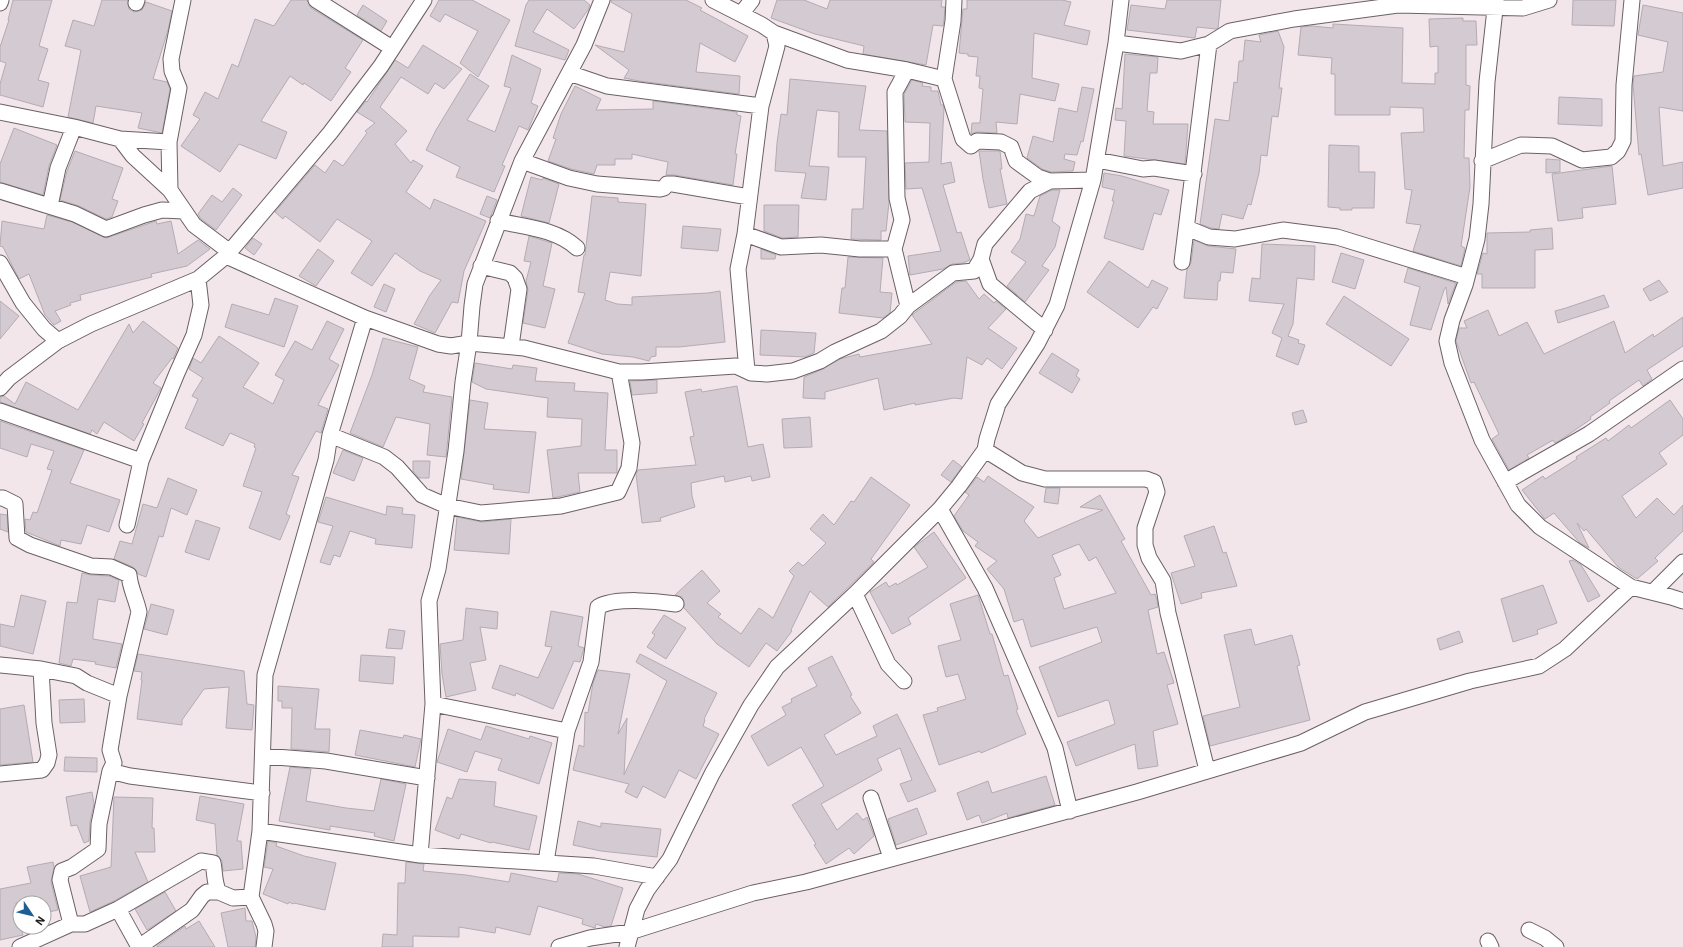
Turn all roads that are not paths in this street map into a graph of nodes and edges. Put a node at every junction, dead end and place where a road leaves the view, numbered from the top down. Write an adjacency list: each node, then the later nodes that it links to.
1 (1, 0): 13 (street)
2 (183, 0): 26 (street)
3 (316, 0): 18 (street)
4 (424, 0): 18 (street)
5 (602, 0): 20 (street)
6 (713, 0): 14 (street)
7 (752, 0): 14 (street)
8 (954, 0): 21 (street)
9 (1121, 0): 16 (street)
10 (1549, 0): 12 (street)
11 (1635, 1): 29 (street)
12 (1495, 3): 17 (street); 29 (street)
13 (0, 4)
14 (741, 14): 15 (street)
15 (774, 33): 19 (street); 22 (street)
16 (1116, 43): 17 (street); 27 (street)
17 (1209, 44): 30 (street)
18 (392, 48): 43 (street)
19 (907, 70): 21 (street); 42 (street)
20 (569, 72): 22 (street); 28 (street)
21 (944, 79): 31 (street)
22 (761, 106): 35 (street)
23 (0, 112): 24 (street)
24 (74, 127): 25 (street); 36 (street)
25 (120, 139): 26 (street); 33 (street)
26 (169, 142): 33 (street)
27 (1096, 160): 30 (street); 32 (street)
28 (522, 161): 35 (street); 38 (street)
29 (1482, 161): 48 (street)
30 (1194, 174): 39 (street)
31 (1050, 180): 32 (street); 44 (street)
32 (1093, 180): 52 (street)
33 (170, 190): 37 (street)
34 (0, 191): 36 (street)
35 (749, 197): 40 (street)
36 (50, 206): 37 (street)
37 (184, 211): 43 (street)
38 (498, 221): 41 (street); 47 (street)
39 (1187, 228): 45 (street); 48 (street)
40 (745, 234): 42 (street); 57 (street)
41 (577, 248)
42 (894, 249): 50 (street)
43 (228, 254): 49 (street); 51 (street)
44 (981, 259): 50 (street); 52 (street)
45 (1182, 262)
46 (0, 263): 53 (street)
47 (481, 266): 54 (street); 55 (street)
48 (1467, 277): 64 (street)
49 (198, 279): 53 (street); 63 (street)
50 (908, 306): 57 (street)
51 (365, 318): 54 (street); 61 (street)
52 (1044, 330): 62 (street)
53 (58, 341): 59 (street)
54 (469, 343): 55 (street); 66 (street)
55 (511, 346): 58 (street)
56 (1683, 369): 64 (street)
57 (746, 371): 58 (street)
58 (619, 372): 66 (street)
59 (0, 388)
60 (0, 411): 63 (street)
61 (330, 435): 66 (street); 81 (street)
62 (985, 450): 67 (street); 82 (street)
63 (141, 461): 68 (street)
64 (1505, 482): 70 (street)
65 (0, 498): 78 (street)
66 (447, 506): 79 (street)
67 (940, 509): 72 (street); 88 (street)
68 (127, 525)
69 (1683, 562): 71 (street)
70 (1631, 586): 71 (street); 82 (street)
71 (1653, 592): 73 (street)
72 (855, 594): 77 (street); 93 (street)
73 (1683, 601)
74 (676, 604): 80 (street)
75 (0, 665): 76 (street)
76 (41, 669): 78 (street); 84 (street)
77 (904, 681)
78 (119, 696): 83 (street)
79 (432, 704): 80 (street); 85 (street)
80 (568, 731): 92 (street)
81 (263, 756): 85 (street); 86 (street)
82 (1208, 770): 88 (street)
83 (110, 771): 86 (street); 98 (street)
84 (0, 774)
85 (427, 778): 90 (street)
86 (262, 793): 89 (street)
87 (870, 798): 91 (street)
88 (1070, 811): 91 (street)
89 (260, 831): 90 (street); 95 (street)
90 (420, 855): 92 (street)
91 (891, 858): 99 (street)
92 (546, 862): 93 (street)
93 (658, 877): 97 (street)
94 (219, 892): 95 (street); 96 (street); 103 (street)
95 (251, 897): 104 (street)
96 (118, 909): 98 (street); 103 (street)
97 (638, 909): 99 (street); 101 (street)
98 (71, 924): 102 (street)
99 (654, 924): 101 (street)
100 (1529, 930): 107 (street)
101 (630, 932): 105 (street); 106 (street)
102 (20, 947)
103 (139, 947)
104 (264, 947)
105 (559, 947)
106 (627, 947)
107 (1556, 947)

